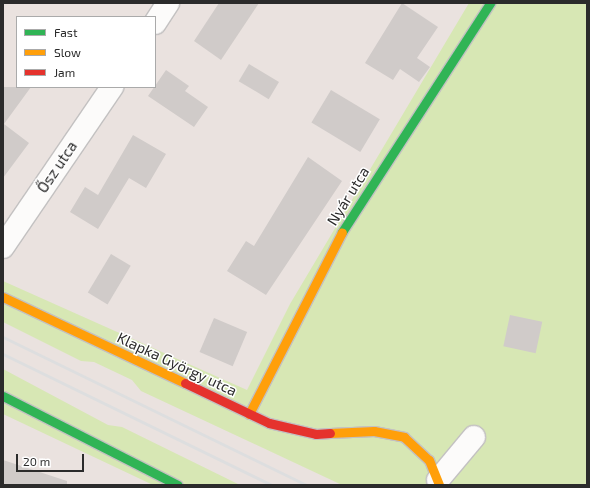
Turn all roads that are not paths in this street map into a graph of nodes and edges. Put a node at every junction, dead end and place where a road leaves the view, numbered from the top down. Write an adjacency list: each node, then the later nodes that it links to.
1 (168, 3): 3 (street)
2 (490, 3): 8 (street, Nyár utca)
3 (156, 21)
4 (111, 88): 5 (street, Ősz utca)
5 (3, 248)
6 (3, 297): 8 (street, Klapka György utca)
7 (3, 396): 11 (street)
8 (249, 414): 10 (street, Klapka György utca)
9 (474, 437): 10 (street)
10 (438, 483)
11 (178, 485)

